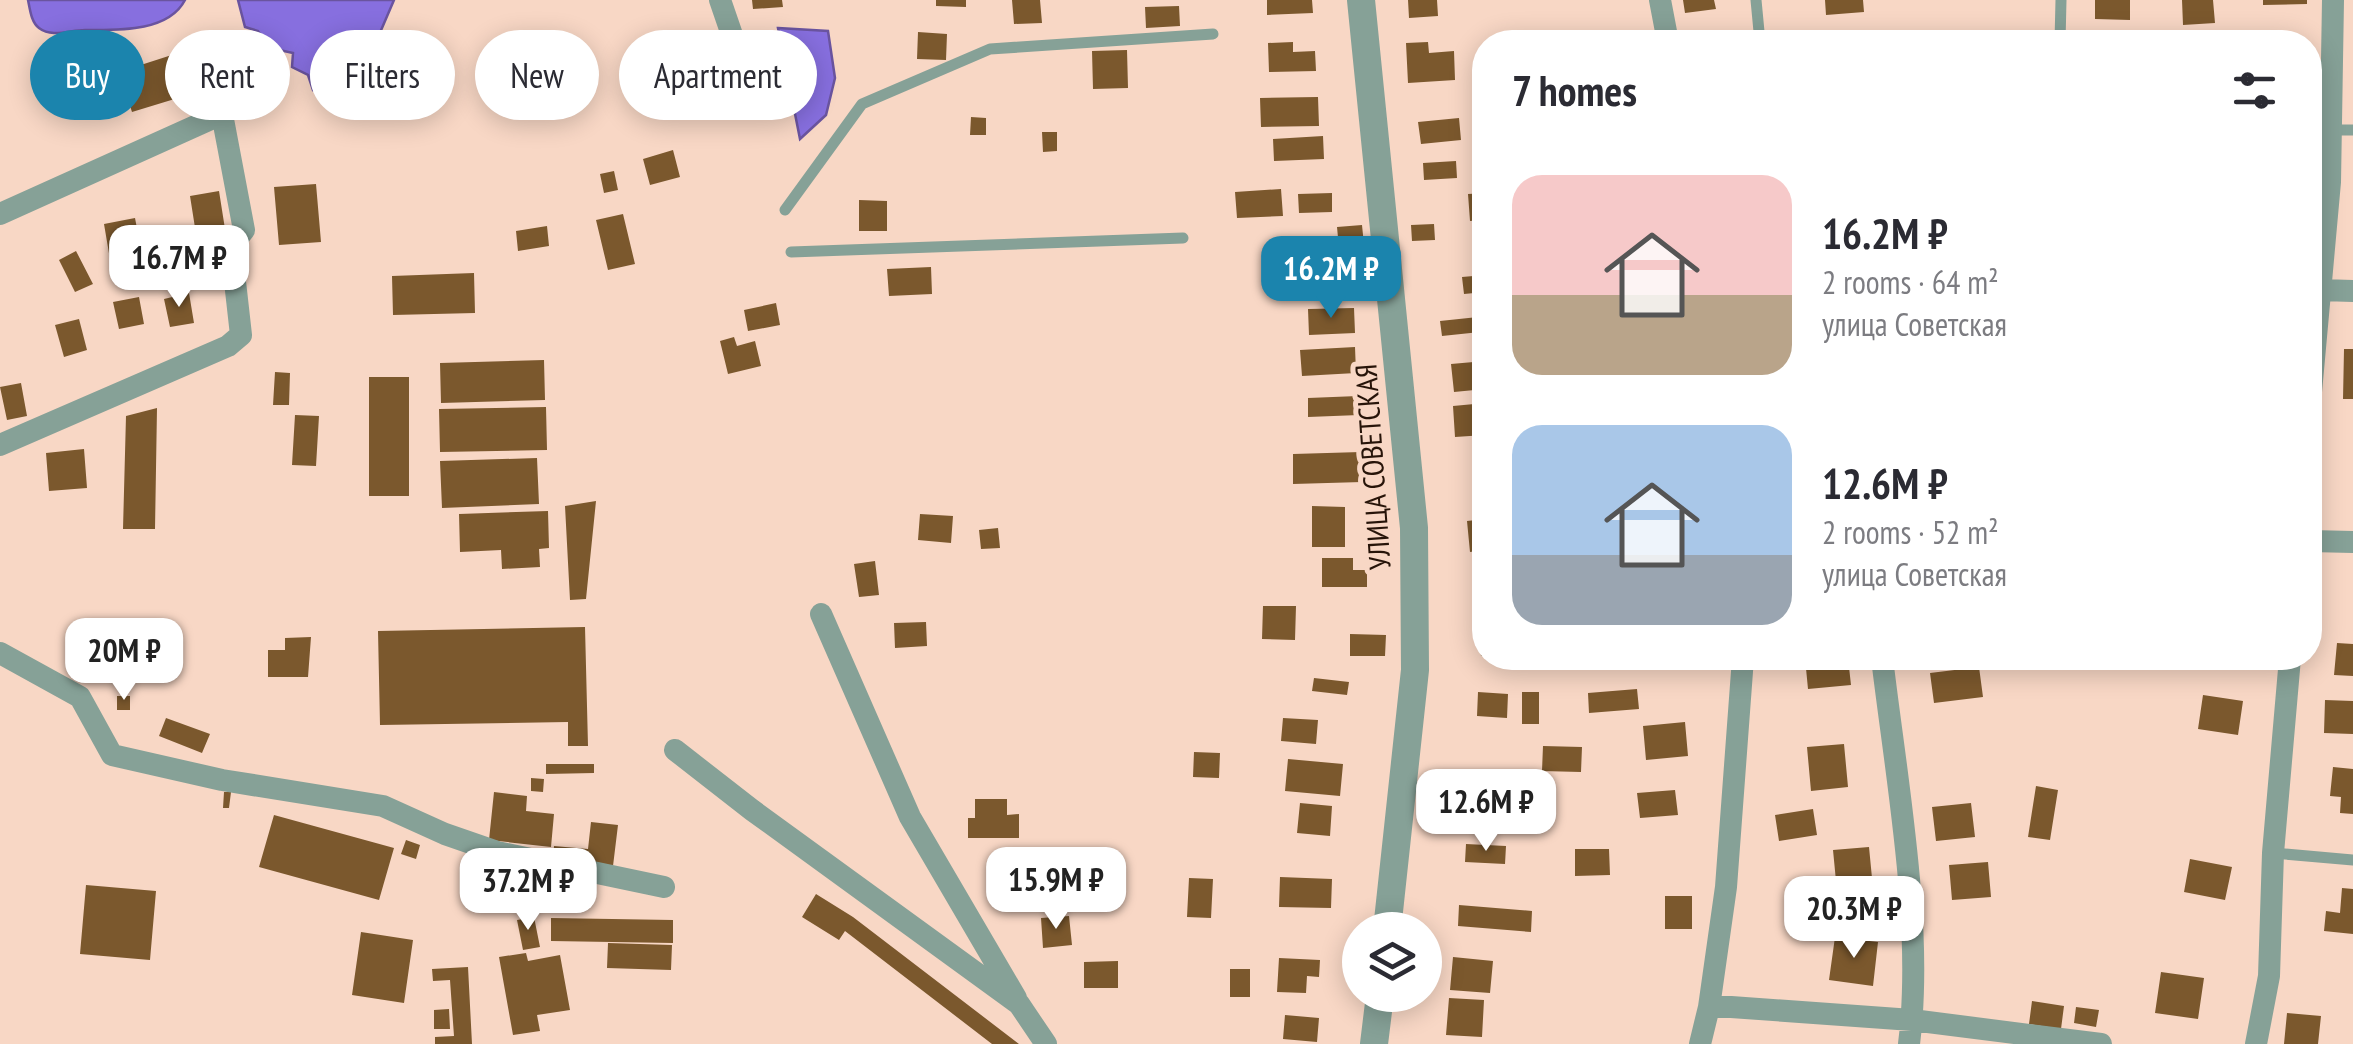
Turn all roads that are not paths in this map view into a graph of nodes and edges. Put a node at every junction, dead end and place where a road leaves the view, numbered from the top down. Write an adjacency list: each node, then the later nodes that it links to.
1 (720, 0): 7 (street)
2 (1361, 0): 32 (street, УЛИЦА СОВЕТСКАЯ)
3 (1660, 0): 8 (street)
4 (1756, 0): 9 (lane)
5 (2061, 0): 10 (lane)
6 (2333, 0): 12 (street)
7 (730, 30)
8 (1666, 30)
9 (1759, 30)
10 (2060, 30)
11 (1214, 34): 13 (lane)
12 (2342, 130): 17 (street)
13 (786, 210)
14 (0, 214): 20 (street)
15 (1183, 238): 16 (lane)
16 (791, 252)
17 (2322, 275)
18 (2322, 290): 19 (street)
19 (2353, 290)
20 (0, 445)
21 (2322, 541): 22 (street)
22 (2353, 542)
23 (821, 614): 33 (street)
24 (0, 653): 31 (street)
25 (1742, 670): 34 (street)
26 (1883, 670): 36 (street)
27 (2289, 670): 29 (street)
28 (676, 750): 33 (street)
29 (2273, 852): 30 (lane); 41 (street)
30 (2353, 860)
31 (664, 888)
32 (1389, 912)
33 (1020, 1004): 37 (street)
34 (1709, 1007): 36 (street); 39 (street)
35 (1378, 1012): 38 (street)
36 (1911, 1032): 40 (street)
37 (1046, 1044)
38 (1374, 1044)
39 (1700, 1044)
40 (2101, 1044)
41 (2256, 1044)

